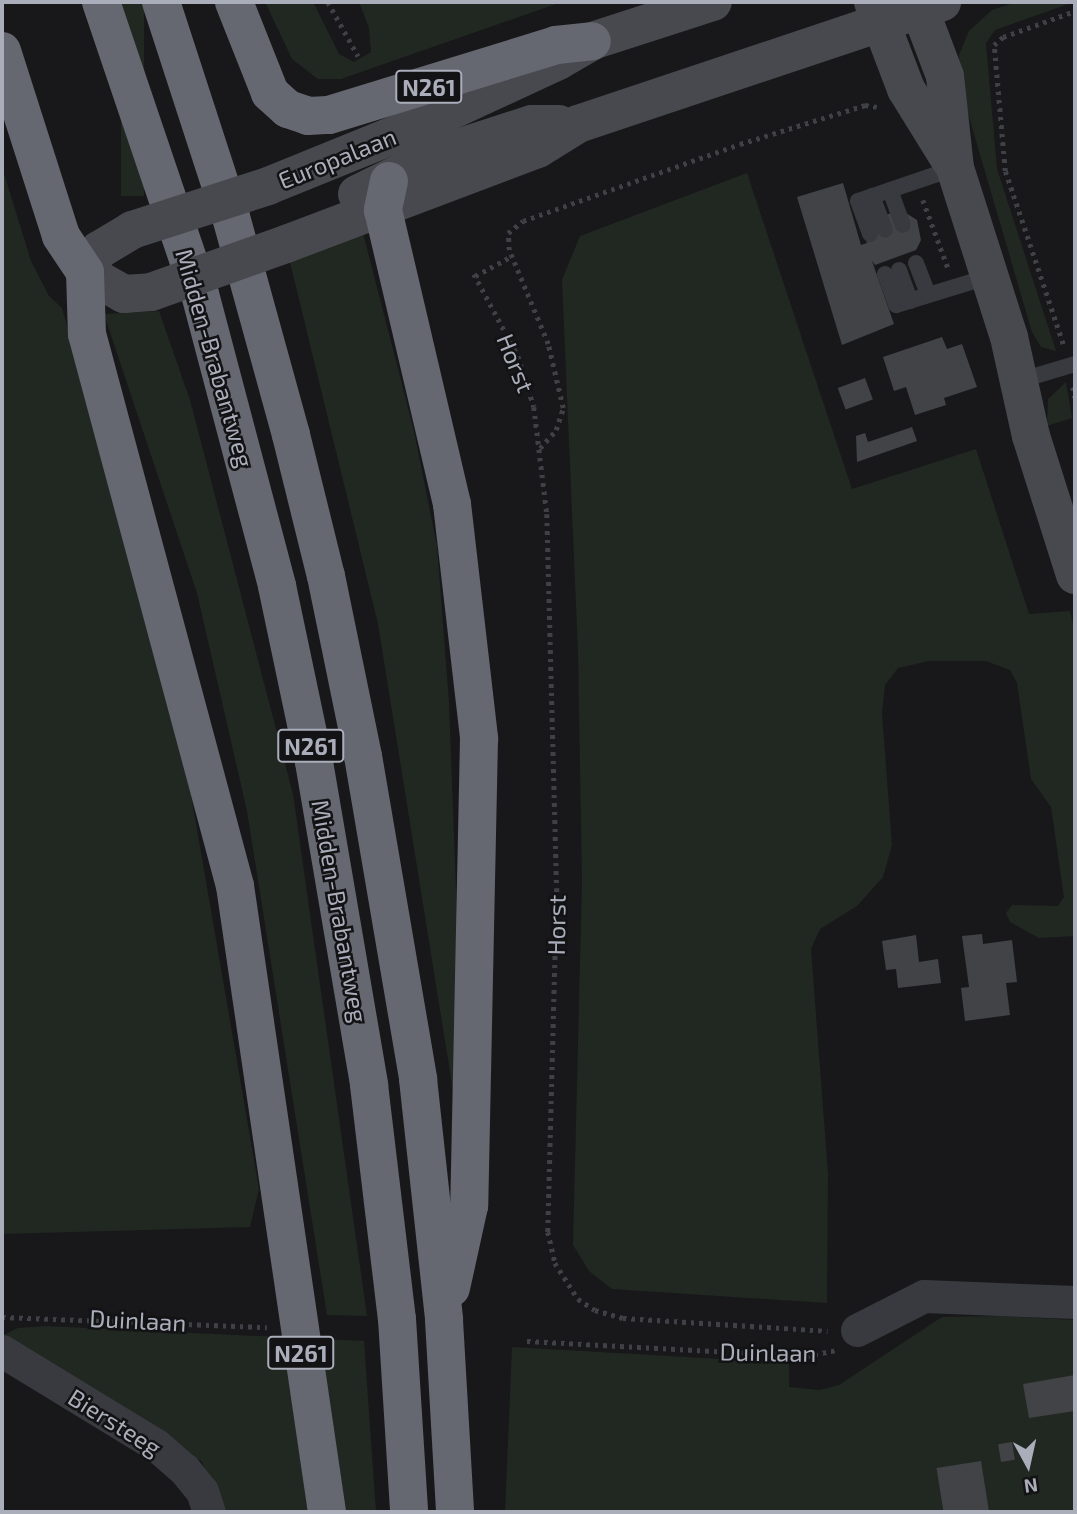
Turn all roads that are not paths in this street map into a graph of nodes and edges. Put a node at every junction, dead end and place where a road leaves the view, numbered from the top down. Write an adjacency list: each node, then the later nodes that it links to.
1 (101, 2): 29 (highway, Midden-Brabantweg / N261)
2 (161, 2): 24 (highway, Midden-Brabantweg / N261)
3 (234, 2): 7 (highway, N261)
4 (713, 2): 7 (main road, Europalaan)
5 (926, 4): 6 (main road, Europalaan); 9 (main road)
6 (877, 12): 9 (main road); 11 (main road, Europalaan)
7 (592, 41): 12 (main road, Europalaan)
8 (2, 51): 16 (highway)
9 (955, 168): 10 (lane); 18 (main road)
10 (890, 190): 13 (lane); 14 (lane)
11 (386, 196): 12 (main road, Europalaan); 24 (highway, N261)
12 (277, 217): 16 (main road, Europalaan, bridge); 16 (main road, Europalaan, bridge)
13 (903, 225)
14 (877, 232)
15 (916, 263): 19 (lane)
16 (85, 272): 28 (highway, N261)
17 (892, 272): 19 (lane)
18 (968, 276): 19 (lane); 21 (main road)
19 (928, 295)
20 (1073, 365): 21 (lane)
21 (1018, 381): 22 (main road)
22 (1075, 575)
23 (1075, 1302): 25 (street)
24 (444, 1320): 30 (highway, Midden-Brabantweg / N261)
25 (857, 1330)
26 (2, 1351): 27 (street, Biersteeg)
27 (209, 1512)
28 (327, 1512)
29 (409, 1512)
30 (455, 1512)

